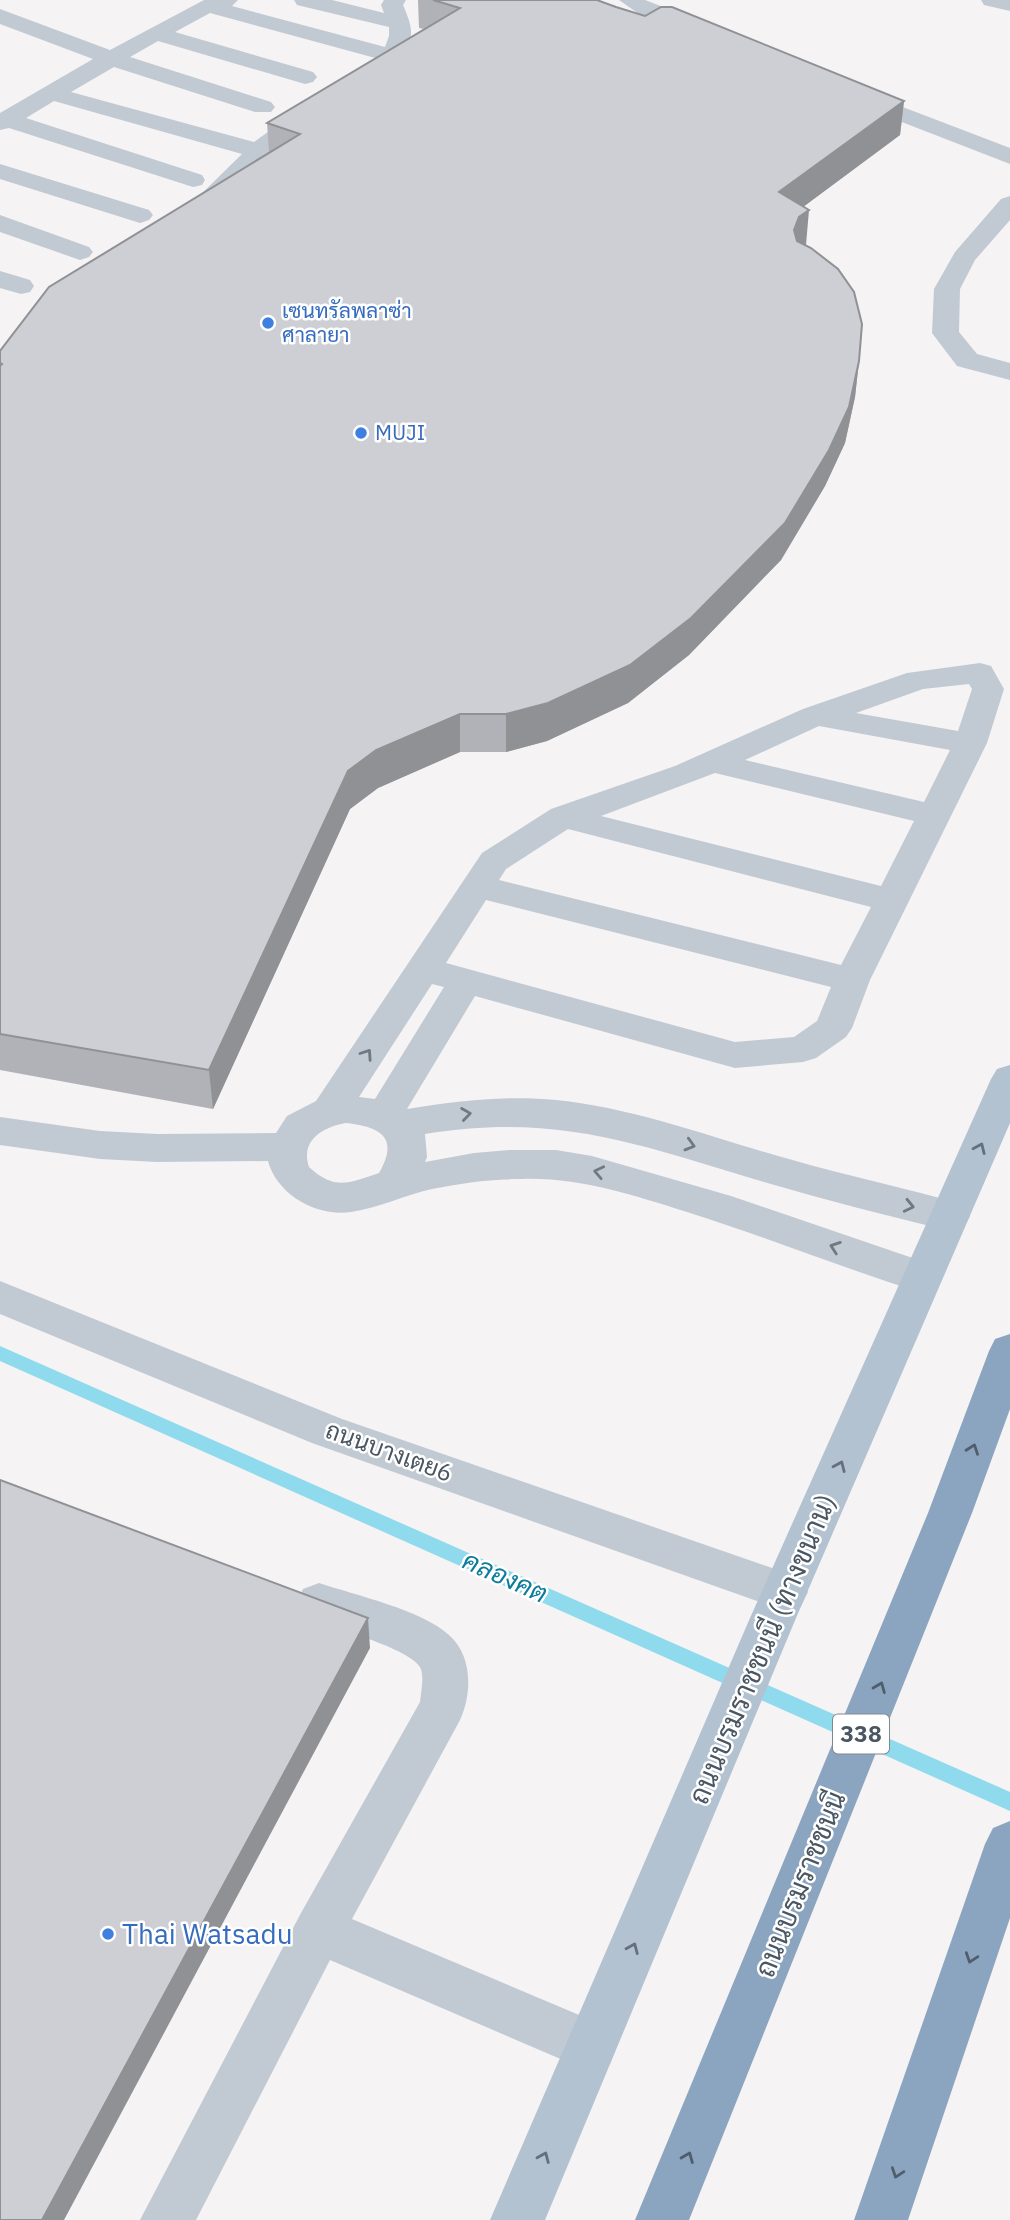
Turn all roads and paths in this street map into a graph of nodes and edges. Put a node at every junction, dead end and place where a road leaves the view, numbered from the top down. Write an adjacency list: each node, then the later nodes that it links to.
1 (305, 0): 11 (street)
2 (395, 0): 11 (street)
3 (630, 0): 10 (street)
4 (669, 0): 10 (street)
5 (992, 0): 8 (street)
6 (0, 3): 14 (street)
7 (217, 3): 12 (street); 15 (street)
8 (1010, 4)
9 (0, 16): 16 (street)
10 (684, 19): 13 (street)
11 (399, 23): 15 (street)
12 (155, 33): 14 (street); 18 (street)
13 (724, 42)
14 (135, 46): 16 (street)
15 (390, 55): 17 (street)
16 (113, 59): 20 (street); 22 (street)
17 (368, 71)
18 (305, 77)
19 (833, 86): 25 (street)
20 (50, 93): 23 (street); 24 (street)
21 (335, 94): 24 (street)
22 (263, 107)
23 (3, 121): 27 (street)
24 (258, 151): 29 (street)
25 (1010, 157)
26 (0, 171): 28 (street)
27 (193, 180)
28 (140, 215)
29 (189, 218)
30 (1002, 222): 33 (street)
31 (0, 223): 32 (street)
32 (80, 252)
33 (1010, 372)
34 (995, 672): 35 (street); 36 (street)
35 (815, 716): 36 (street); 37 (street)
36 (970, 743): 38 (street)
37 (712, 762): 38 (street); 39 (street)
38 (934, 815): 41 (street)
39 (563, 817): 40 (street); 41 (street)
40 (478, 886): 42 (street); 44 (street)
41 (892, 901): 44 (street)
42 (424, 969): 43 (street); 46 (street, one-way to 42)
43 (467, 979): 44 (street); 47 (street)
44 (852, 980)
45 (1010, 1079): 51 (main road, ถนนบรมราชชนนี (ทางขนาน), one-way to 45)
46 (330, 1111): 47 (street); 49 (street)
47 (391, 1120): 50 (street); 51 (street, one-way to 51)
48 (0, 1131): 49 (street)
49 (287, 1147): 50 (street)
50 (393, 1183): 52 (street, one-way to 50)
51 (950, 1216): 52 (main road, ถนนบรมราชชนนี (ทางขนาน))
52 (922, 1277): 56 (main road, ถนนบรมราชชนนี (ทางขนาน), one-way to 52)
53 (0, 1297): 56 (street, ถนนบางเตย6)
54 (1010, 1351): 62 (highway, ถนนบรมราชชนนี / 338, one-way to 54)
55 (276, 1587): 58 (street)
56 (779, 1605): 59 (main road, ถนนบรมราชชนนี (ทางขนาน), one-way to 56)
57 (1010, 1844): 63 (highway, one-way to 63)
58 (319, 1930): 59 (street); 60 (street)
59 (591, 2046): 61 (main road, ถนนบรมราชชนนี (ทางขนาน), one-way to 59)
60 (167, 2220)
61 (517, 2220)
62 (662, 2220)
63 (881, 2220)

